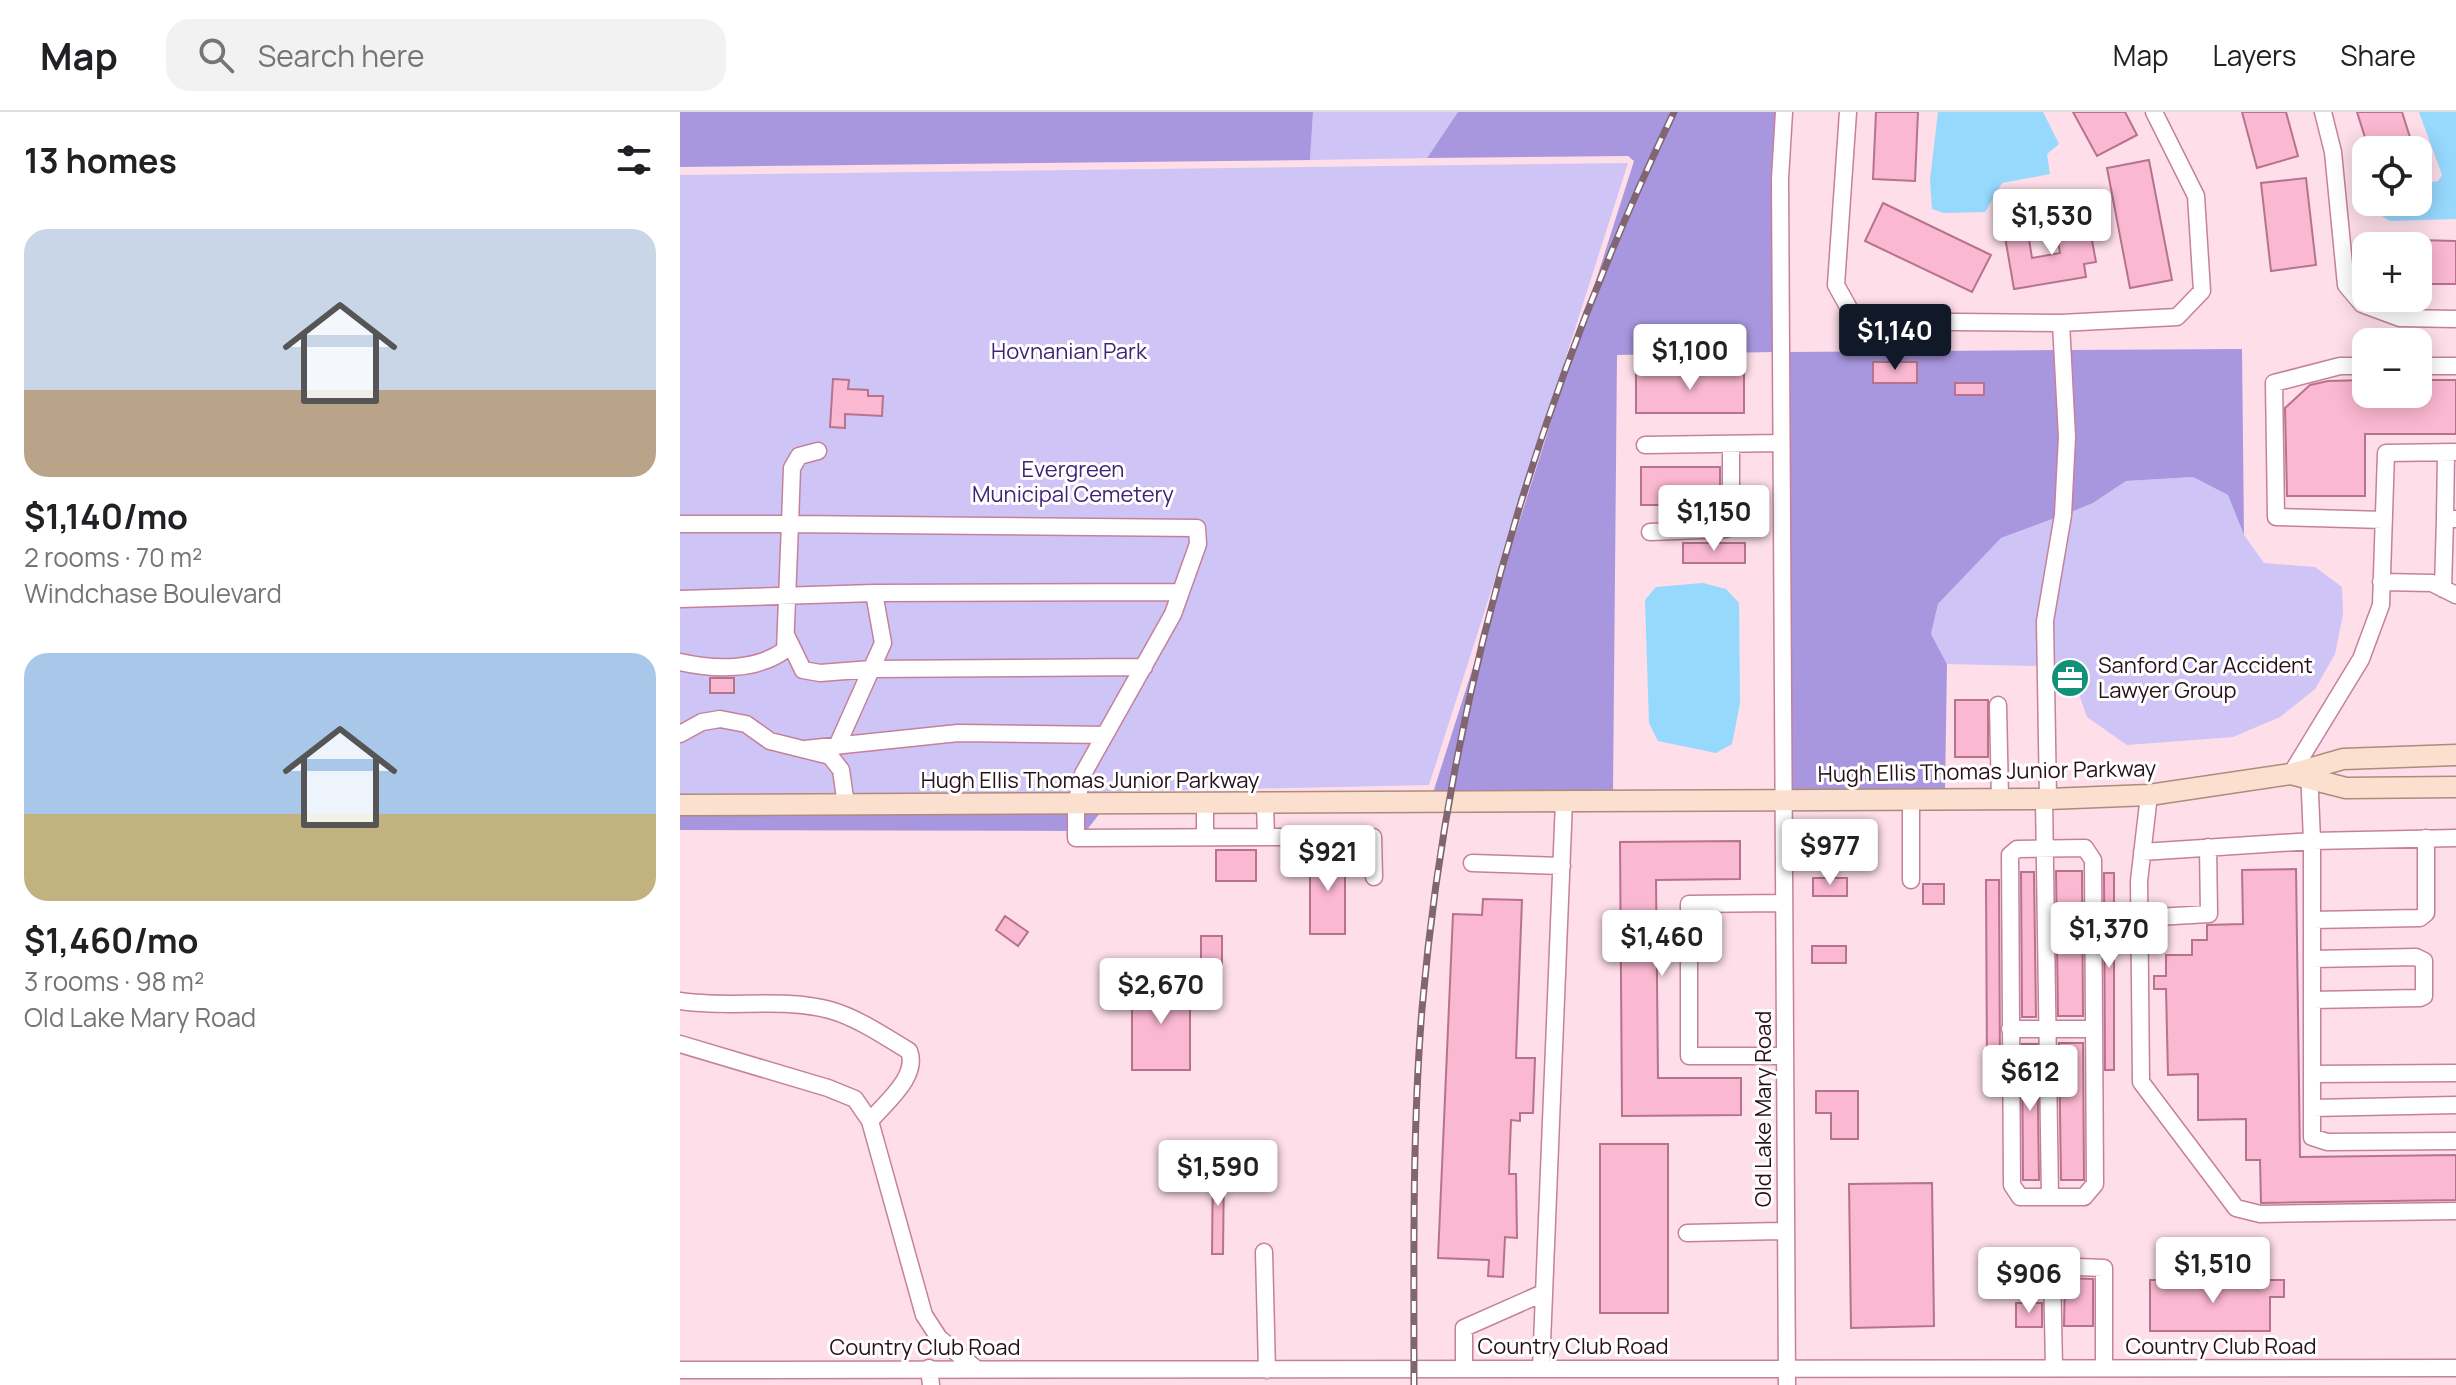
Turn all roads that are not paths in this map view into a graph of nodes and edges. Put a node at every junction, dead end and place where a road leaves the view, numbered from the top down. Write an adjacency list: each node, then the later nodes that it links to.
1 (1784, 112): 10 (street, Old Lake Mary Road)
2 (1848, 112): 6 (street)
3 (2154, 112): 6 (street)
4 (2323, 112): 5 (street)
5 (2456, 319)
6 (2061, 323): 42 (street)
7 (2352, 366): 16 (street)
8 (2432, 366): 9 (street)
9 (2456, 366)
10 (1781, 443): 11 (street); 39 (street, Old Lake Mary Road)
11 (1731, 444): 12 (street); 19 (street)
12 (1645, 445)
13 (818, 451): 18 (street)
14 (2451, 452): 15 (street); 16 (street)
15 (2450, 519): 22 (street)
16 (2384, 520): 20 (street)
17 (680, 524): 18 (street)
18 (790, 524): 21 (street); 24 (street)
19 (1650, 532)
20 (2381, 582): 22 (street); 36 (street)
21 (1181, 592): 23 (street); 28 (street)
22 (2450, 592)
23 (874, 593): 24 (street); 29 (street)
24 (789, 598): 25 (street); 26 (street)
25 (680, 599)
26 (786, 635): 27 (street); 29 (street)
27 (680, 662)
28 (1144, 667): 29 (street); 32 (street)
29 (871, 669): 33 (street)
30 (1998, 705): 41 (street)
31 (680, 734): 34 (street)
32 (1105, 735): 33 (street); 46 (street)
33 (837, 746): 34 (street)
34 (805, 749): 48 (street)
35 (2456, 755): 36 (main road)
36 (2303, 774): 37 (main road, Hugh Ellis Thomas Junior Parkway); 38 (main road, Hugh Ellis Thomas Junior Parkway); 53 (street)
37 (2456, 787)
38 (2149, 795): 42 (main road, Hugh Ellis Thomas Junior Parkway); 56 (street)
39 (1781, 799): 40 (main road, Hugh Ellis Thomas Junior Parkway); 43 (main road, Hugh Ellis Thomas Junior Parkway); 61 (street, Old Lake Mary Road)
40 (1911, 799): 41 (main road, Hugh Ellis Thomas Junior Parkway); 60 (street)
41 (2000, 799): 42 (main road, Hugh Ellis Thomas Junior Parkway)
42 (2046, 799): 55 (street)
43 (1564, 801): 45 (main road, Hugh Ellis Thomas Junior Parkway); 58 (street)
44 (1205, 803): 45 (main road, Hugh Ellis Thomas Junior Parkway); 46 (main road, Hugh Ellis Thomas Junior Parkway); 49 (street)
45 (1265, 803): 50 (street)
46 (1076, 804): 48 (main road, Hugh Ellis Thomas Junior Parkway); 49 (street)
47 (680, 805): 48 (main road, Hugh Ellis Thomas Junior Parkway)
48 (846, 805)
49 (1205, 837): 50 (street)
50 (1266, 837): 59 (street)
51 (2426, 838): 52 (street); 53 (street); 63 (street)
52 (2456, 838)
53 (2312, 841): 54 (street); 63 (street)
54 (2208, 847): 56 (street); 62 (street)
55 (2046, 849): 67 (street); 68 (street); 69 (street)
56 (2142, 852): 62 (street)
57 (1472, 863): 58 (street)
58 (1562, 866): 83 (street)
59 (1374, 877)
60 (1911, 880)
61 (1782, 903): 71 (street, Old Lake Mary Road); 71 (street)
62 (2139, 918): 79 (street)
63 (2312, 920): 64 (street)
64 (2312, 959): 65 (street); 65 (street)
65 (2312, 1000): 73 (street)
66 (680, 1001): 76 (street)
67 (2010, 1029): 68 (street); 78 (street)
68 (2048, 1029): 69 (street); 78 (street)
69 (2094, 1029): 78 (street)
70 (680, 1044): 76 (street)
71 (1785, 1056): 80 (street, Old Lake Mary Road)
72 (2456, 1073): 73 (street)
73 (2312, 1074): 75 (street)
74 (2456, 1105): 75 (street)
75 (2312, 1108): 77 (street)
76 (870, 1121): 86 (street)
77 (2456, 1141)
78 (2050, 1197)
79 (2456, 1211)
80 (1786, 1231): 81 (street); 84 (street, Old Lake Mary Road)
81 (1687, 1233)
82 (1264, 1252): 93 (street)
83 (1543, 1293): 87 (street); 91 (street)
84 (1787, 1366): 87 (street, Country Club Road); 88 (street, Country Club Road); 98 (street, Old Lake Mary Road)
85 (2104, 1367): 88 (street, Country Club Road); 88 (street); 89 (street, Country Club Road)
86 (975, 1368): 94 (street, Country Club Road); 96 (street, Country Club Road)
87 (1541, 1368): 91 (street, Country Club Road)
88 (2054, 1368)
89 (2314, 1368): 90 (street, Country Club Road); 99 (street)
90 (2456, 1368)
91 (1464, 1369): 93 (street, Country Club Road)
92 (685, 1370): 94 (street, Country Club Road)
93 (1267, 1370): 95 (street, Country Club Road)
94 (930, 1377)
95 (1232, 1377): 97 (street, Country Club Road)
96 (1070, 1378): 97 (street, Country Club Road)
97 (1139, 1378)
98 (1787, 1385)
99 (2305, 1385)

